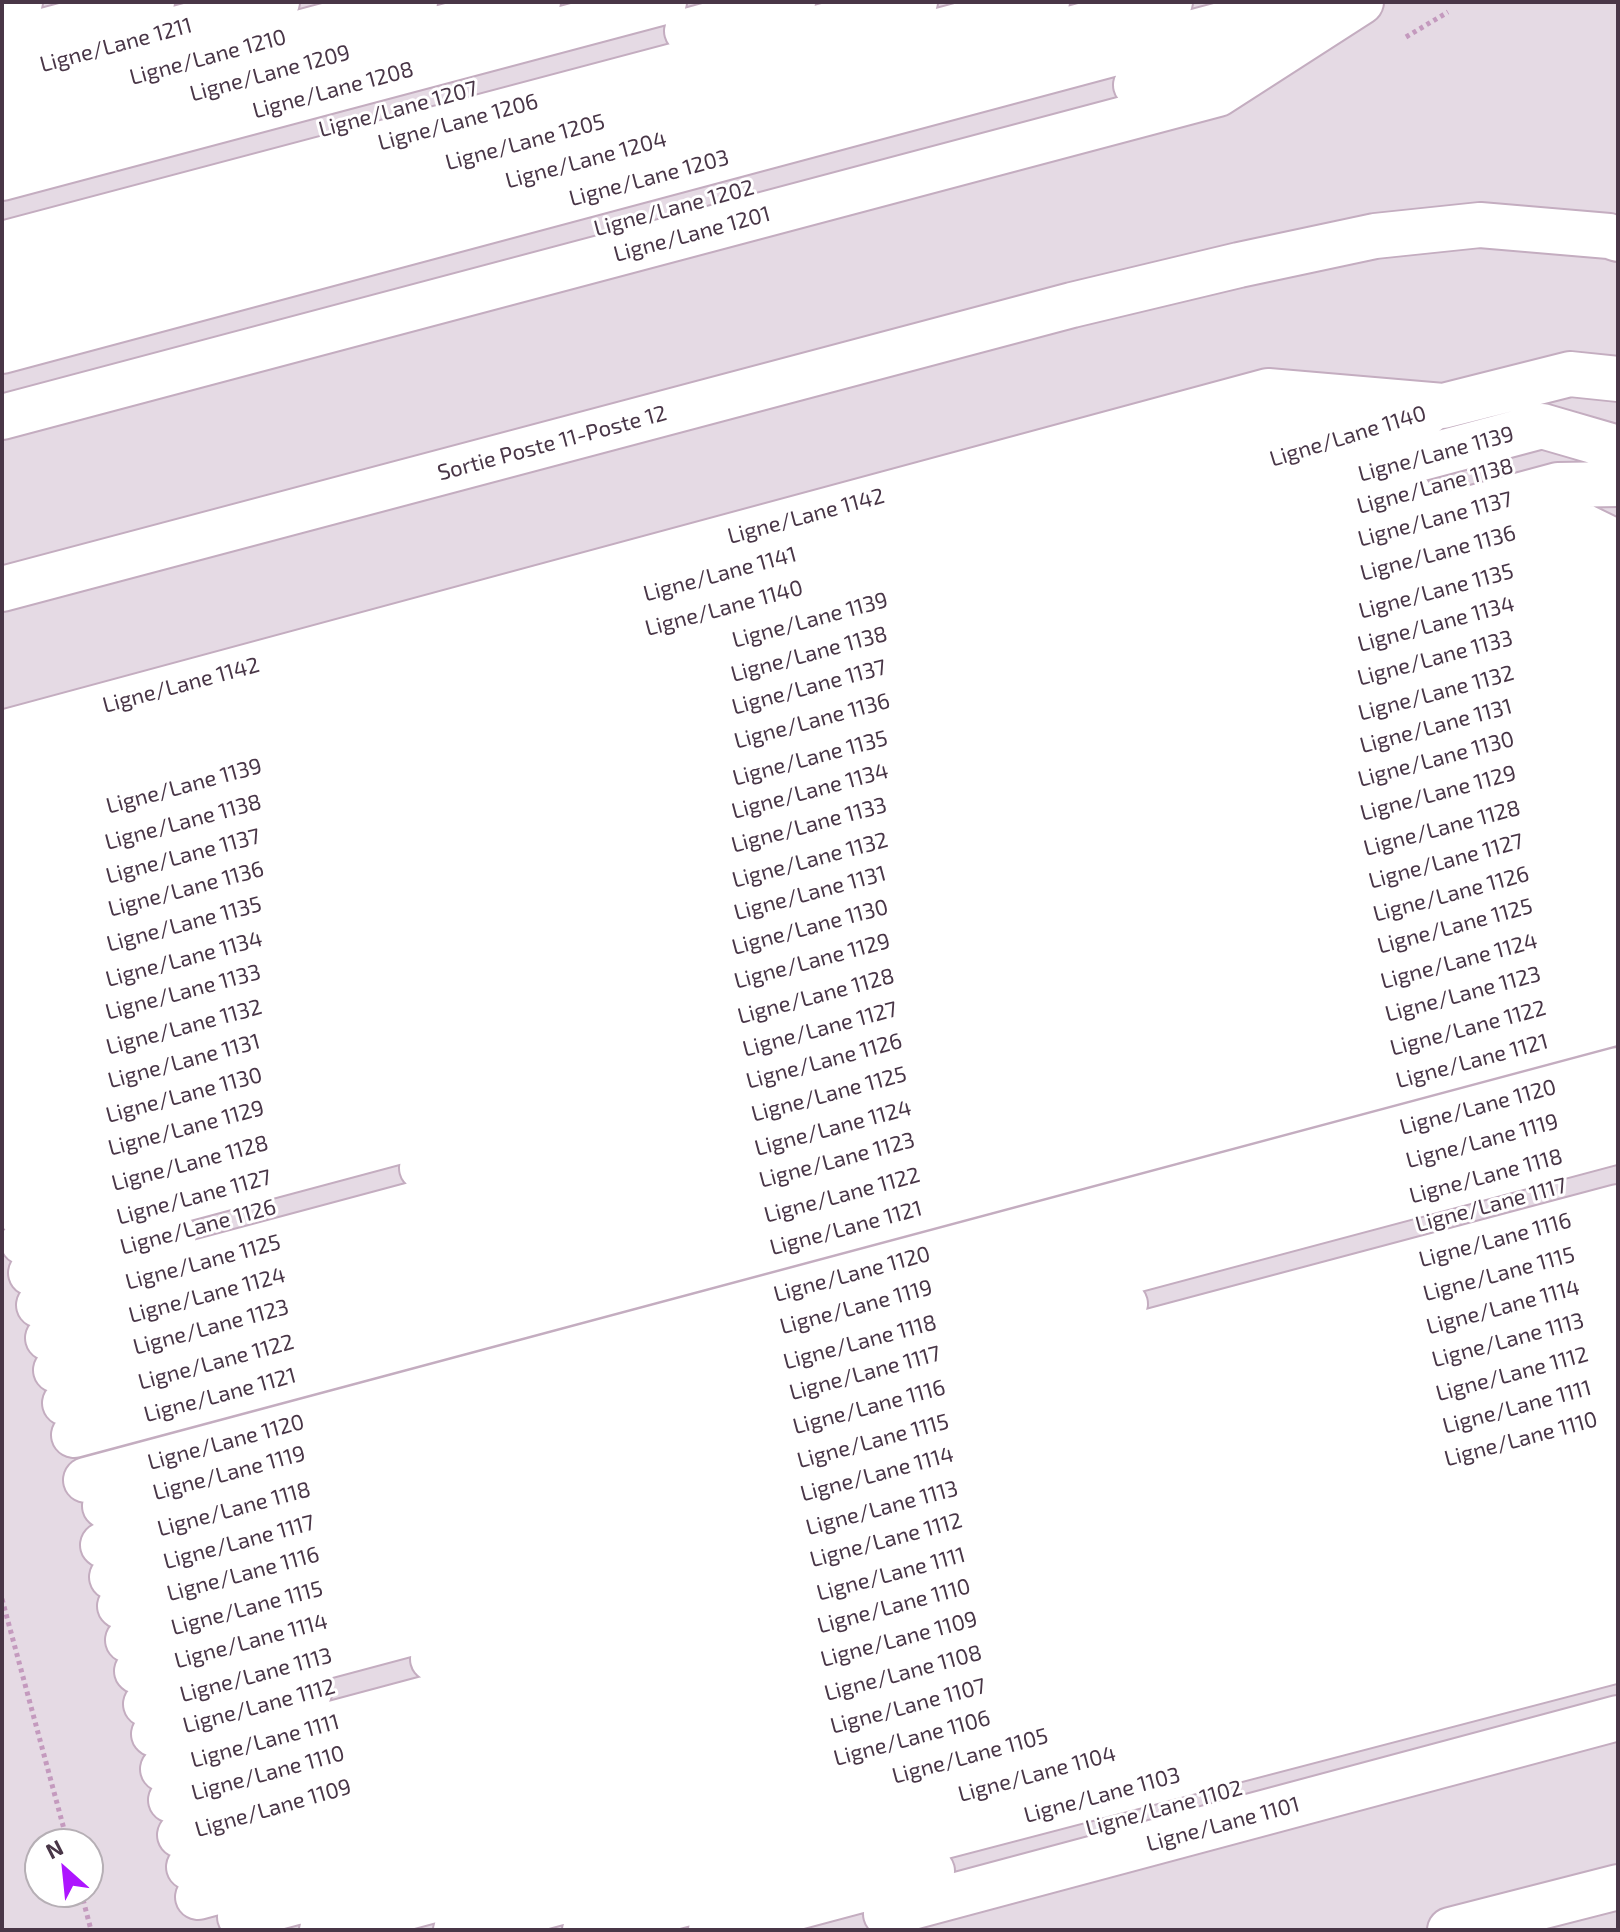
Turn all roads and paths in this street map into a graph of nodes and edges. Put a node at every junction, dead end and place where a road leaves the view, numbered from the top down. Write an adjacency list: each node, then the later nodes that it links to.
1 (20, 2): 14 (lane)
2 (152, 2): 15 (lane)
3 (277, 2): 16 (lane, Ligne/Lane 1211)
4 (415, 2): 17 (lane, Ligne/Lane 1210)
5 (538, 2): 18 (lane, Ligne/Lane 1209)
6 (664, 2): 19 (lane, Ligne/Lane 1208)
7 (793, 2): 20 (lane, Ligne/Lane 1207)
8 (915, 2): 22 (lane, Ligne/Lane 1206)
9 (1047, 2): 23 (lane, Ligne/Lane 1205)
10 (1170, 2): 24 (lane, Ligne/Lane 1204)
11 (1296, 2): 25 (lane, Ligne/Lane 1203)
12 (1337, 2): 27 (lane, Ligne/Lane 1202)
13 (1361, 2): 29 (lane, Ligne/Lane 1201)
14 (2, 7)
15 (2, 42)
16 (2, 75)
17 (2, 112)
18 (2, 145)
19 (2, 178)
20 (2, 215)
21 (1613, 237): 35 (lane, Sortie Poste 11-Poste 12)
22 (2, 244)
23 (2, 282)
24 (2, 317)
25 (2, 351)
26 (1618, 379): 28 (lane, Ligne/Lane 1142)
27 (2, 386)
28 (1443, 406): 41 (lane, Ligne/Lane 1142); 43 (lane, Ligne/Lane 1141); 45 (lane, Ligne/Lane 1140)
29 (2, 417)
30 (1618, 448): 47 (lane, Ligne/Lane 1139)
31 (1618, 465): 49 (lane, Ligne/Lane 1138)
32 (1618, 484): 51 (lane, Ligne/Lane 1137)
33 (1618, 543): 53 (lane, Ligne/Lane 1136)
34 (1618, 567): 55 (lane, Ligne/Lane 1135)
35 (17, 585)
36 (1618, 590): 57 (lane, Ligne/Lane 1134)
37 (1618, 615): 59 (lane, Ligne/Lane 1133)
38 (1618, 654): 61 (lane, Ligne/Lane 1132)
39 (1618, 681): 63 (lane, Ligne/Lane 1131)
40 (1618, 710): 69 (lane, Ligne/Lane 1130)
41 (2, 733)
42 (1618, 745): 69 (lane, Ligne/Lane 1129)
43 (2, 768)
44 (1618, 781): 69 (lane, Ligne/Lane 1128)
45 (2, 802)
46 (1618, 815): 69 (lane, Ligne/Lane 1127)
47 (2, 836)
48 (1618, 850): 69 (lane, Ligne/Lane 1126)
49 (2, 872)
50 (1618, 882): 69 (lane, Ligne/Lane 1125)
51 (2, 905)
52 (1618, 918): 69 (lane, Ligne/Lane 1124)
53 (2, 940)
54 (1618, 953): 69 (lane, Ligne/Lane 1123)
55 (2, 974)
56 (1618, 987): 69 (lane, Ligne/Lane 1122)
57 (2, 1008)
58 (1618, 1022): 69 (lane, Ligne/Lane 1121)
59 (2, 1042)
60 (1618, 1070): 83 (lane, Ligne/Lane 1120)
61 (2, 1078)
62 (1618, 1104): 83 (lane, Ligne/Lane 1119)
63 (2, 1109)
64 (1618, 1141): 83 (lane, Ligne/Lane 1118)
65 (1618, 1171): 83 (lane, Ligne/Lane 1117)
66 (1618, 1207): 83 (lane, Ligne/Lane 1116)
67 (1618, 1242): 83 (lane, Ligne/Lane 1115)
68 (1618, 1276): 83 (lane, Ligne/Lane 1114)
69 (33, 1278): 83 (lane)
70 (1618, 1311): 83 (lane, Ligne/Lane 1113)
71 (1618, 1346): 83 (lane, Ligne/Lane 1112)
72 (1618, 1380): 83 (lane, Ligne/Lane 1111)
73 (1618, 1413): 83 (lane, Ligne/Lane 1110)
74 (1618, 1447): 83 (lane, Ligne/Lane 1109)
75 (1618, 1481): 83 (lane, Ligne/Lane 1108)
76 (1618, 1516): 83 (lane, Ligne/Lane 1107)
77 (1618, 1550): 83 (lane, Ligne/Lane 1106)
78 (1618, 1582): 90 (lane, Ligne/Lane 1105)
79 (2, 1599): 85 (path)
80 (1618, 1619): 91 (lane, Ligne/Lane 1104)
81 (1618, 1660): 92 (lane, Ligne/Lane 1103)
82 (1618, 1687): 93 (lane, Ligne/Lane 1102)
83 (150, 1718)
84 (1618, 1718): 94 (lane, Ligne/Lane 1101)
85 (64, 1828)
86 (1618, 1887): 88 (lane)
87 (85, 1908): 89 (path)
88 (1462, 1927)
89 (91, 1930)
90 (322, 1930)
91 (456, 1930)
92 (585, 1930)
93 (711, 1930)
94 (827, 1930)

